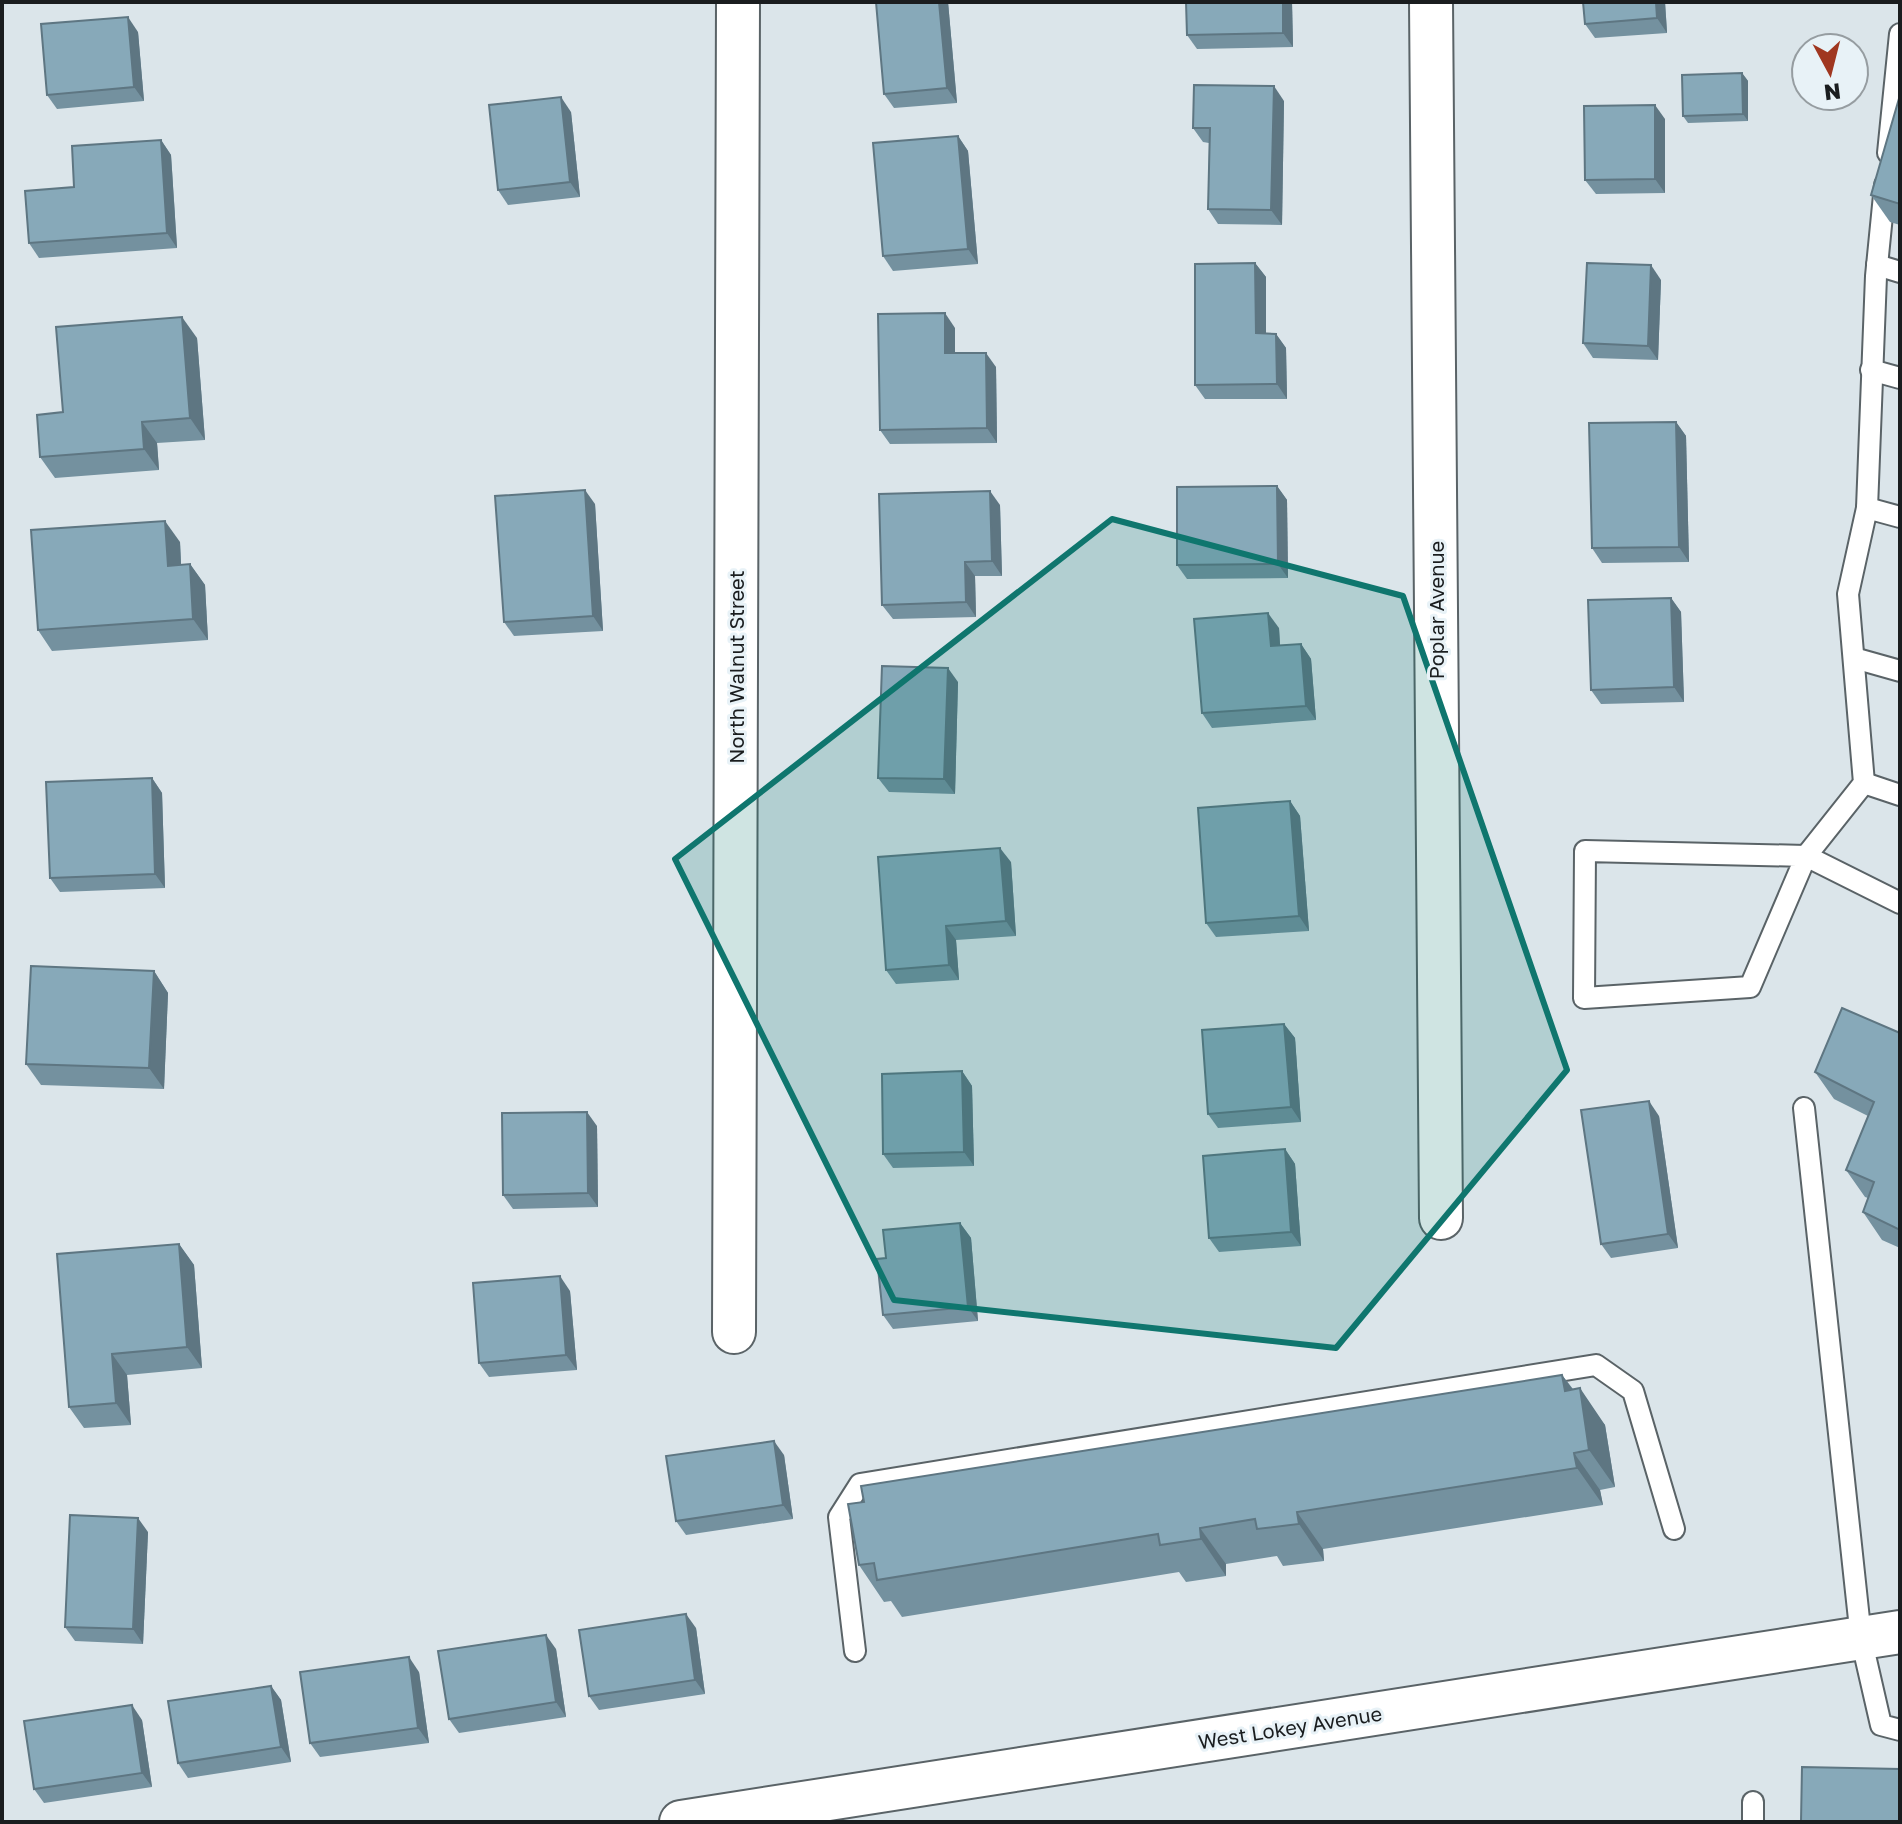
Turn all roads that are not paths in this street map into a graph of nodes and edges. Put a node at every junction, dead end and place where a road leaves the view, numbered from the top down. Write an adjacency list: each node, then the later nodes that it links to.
1 (738, 2): 18 (street, North Walnut Street)
2 (1431, 2): 17 (street, Poplar Avenue)
3 (1900, 34): 4 (lane)
4 (1877, 265): 5 (lane); 6 (lane)
5 (1900, 272)
6 (1871, 370): 7 (lane); 8 (lane)
7 (1900, 378)
8 (1867, 508): 9 (lane); 10 (lane)
9 (1900, 517)
10 (1854, 658): 11 (lane); 12 (lane)
11 (1900, 671)
12 (1864, 783): 13 (lane); 14 (lane)
13 (1900, 795)
14 (1806, 856): 14 (lane); 15 (lane)
15 (1900, 903)
16 (1804, 1108): 20 (lane)
17 (1441, 1218)
18 (734, 1332)
19 (1674, 1529): 21 (lane)
20 (1880, 1635): 22 (lane); 23 (street, West Lokey Avenue)
21 (855, 1651)
22 (1900, 1730)
23 (681, 1822)

